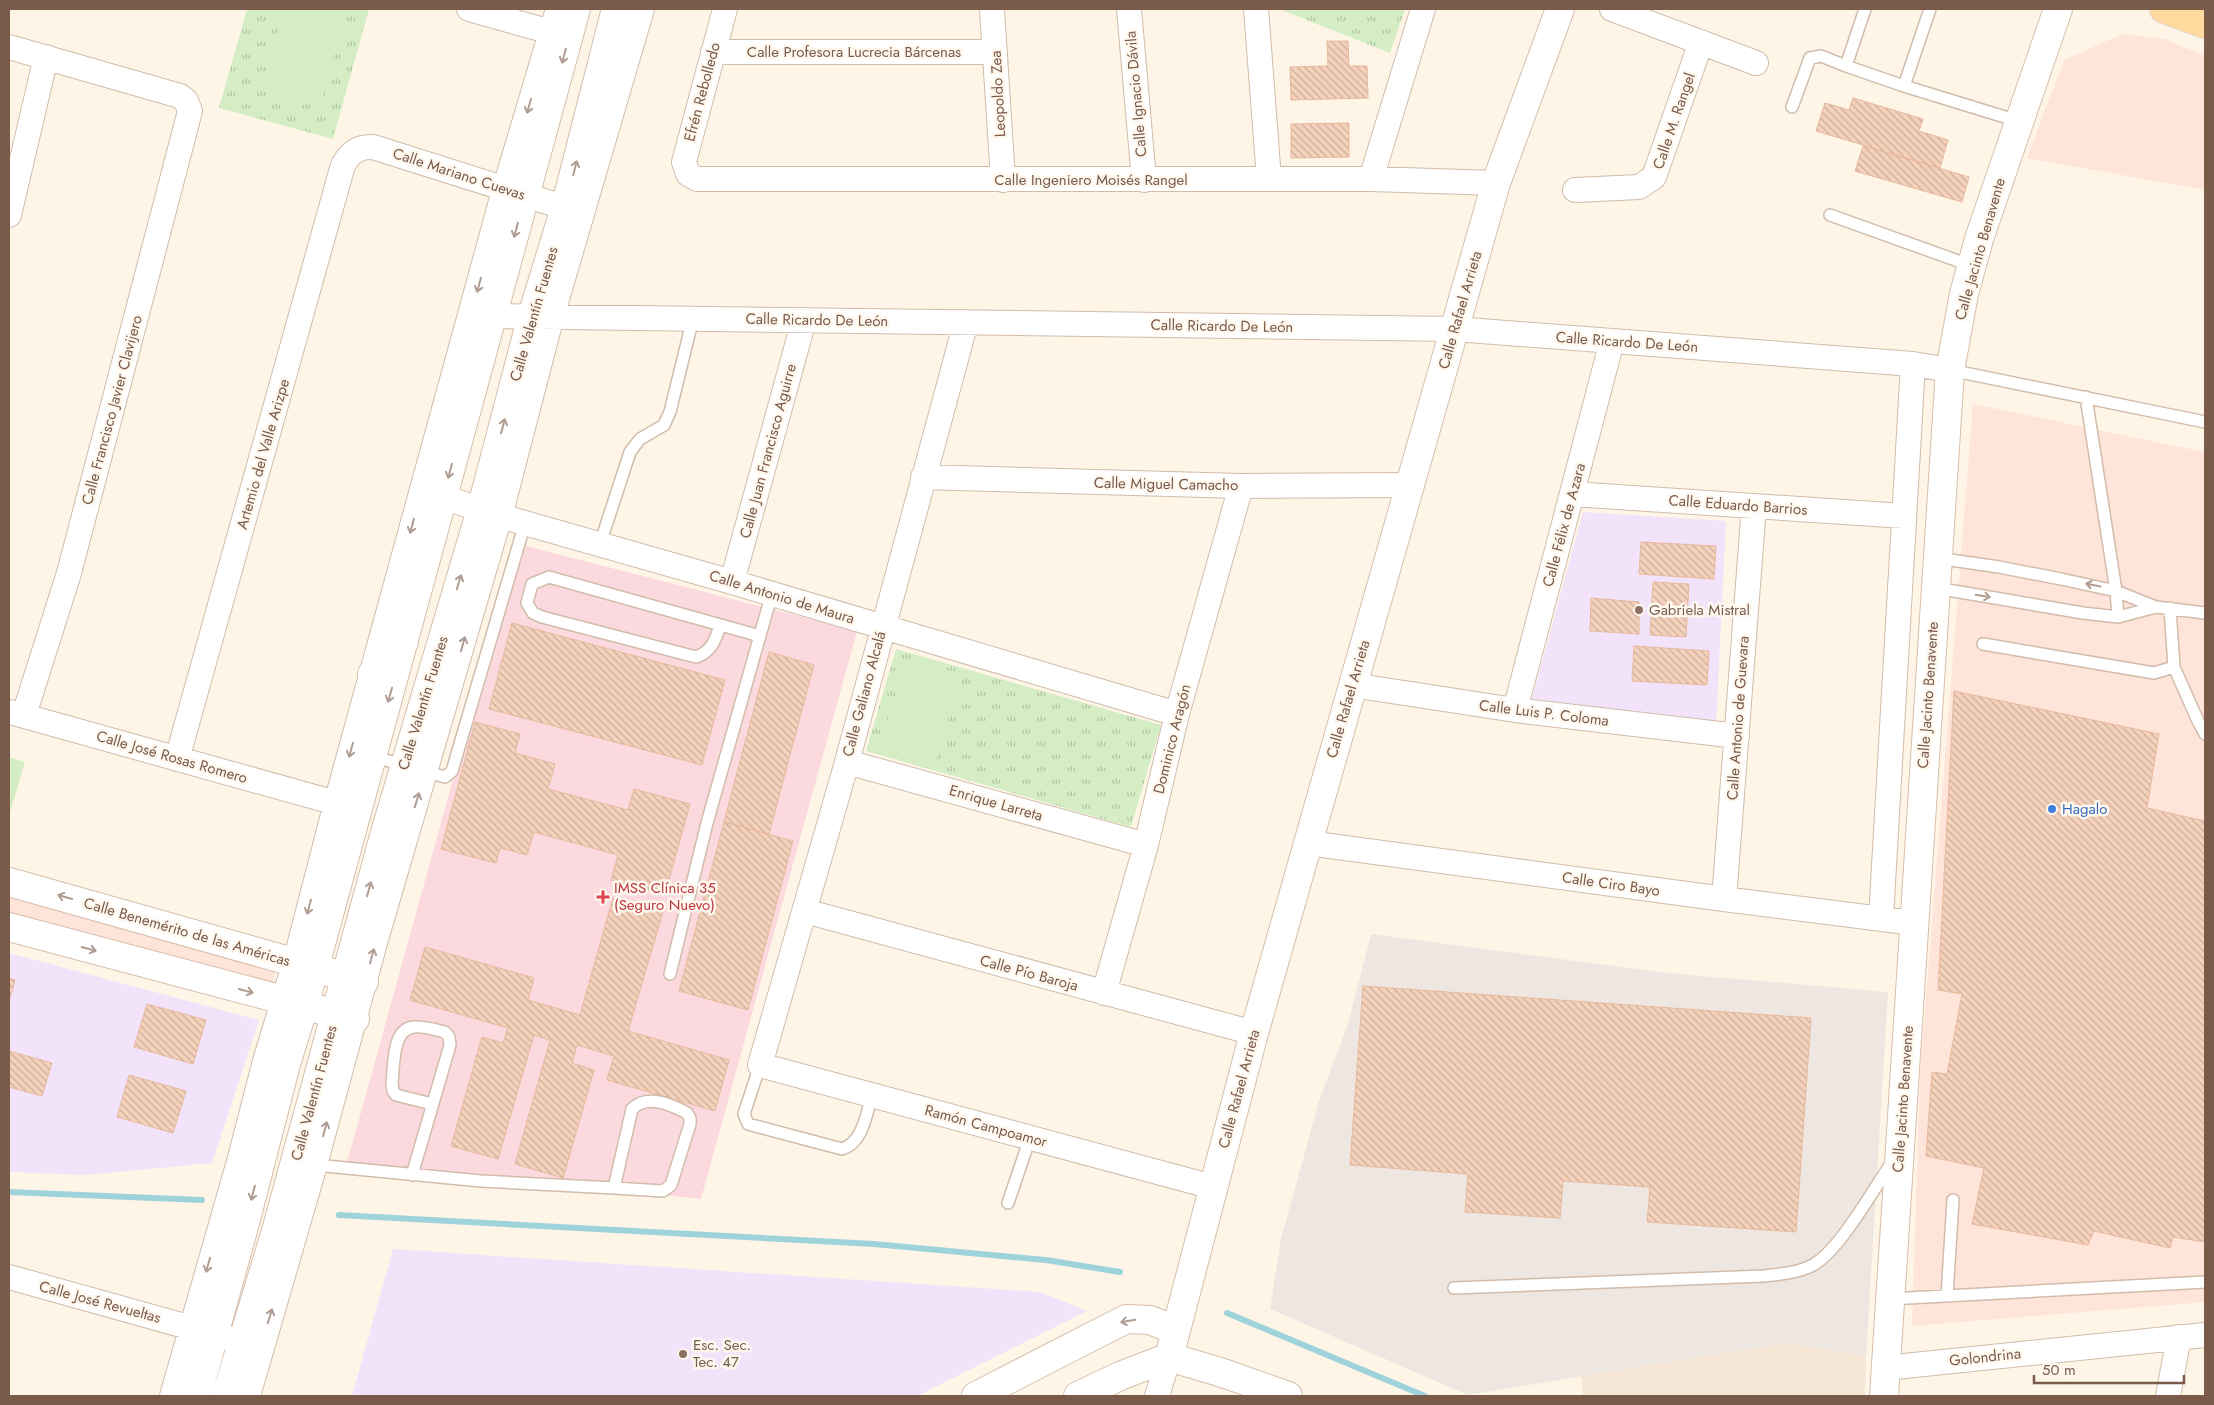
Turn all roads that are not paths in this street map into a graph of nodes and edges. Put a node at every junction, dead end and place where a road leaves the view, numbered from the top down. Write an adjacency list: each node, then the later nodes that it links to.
1 (469, 9): 18 (street)
2 (558, 9): 18 (street)
3 (576, 9): 37 (street, one-way to 37)
4 (616, 9): 39 (street, Calle Valentín Fuentes, one-way to 4)
5 (642, 9): 39 (street)
6 (725, 9): 21 (street, Efrén Rebolledo)
7 (992, 9): 22 (street, Leopoldo Zea)
8 (1129, 9): 33 (street, Calle Ignacio Dávila)
9 (1256, 9): 34 (street)
10 (1423, 9): 31 (street)
11 (1560, 9): 35 (street, Calle Rafael Arrieta)
12 (1612, 9): 19 (street)
13 (1865, 9): 25 (lane)
14 (1930, 9): 26 (lane)
15 (2058, 9): 28 (street, Calle Jacinto Benavente)
16 (2164, 9): 17 (main road)
17 (2205, 24)
18 (551, 32): 37 (street, one-way to 37)
19 (1701, 42): 24 (street); 36 (street, Calle M. Rangel)
20 (9, 47): 23 (street)
21 (713, 52): 22 (street, Calle Profesora Lucrecia Bárcenas); 30 (street, Efrén Rebolledo)
22 (995, 52): 32 (street, Leopoldo Zea)
23 (46, 57): 38 (street); 81 (street, Calle Francisco Javier Clavijero)
24 (1756, 62)
25 (1846, 66): 26 (lane); 27 (lane)
26 (1904, 86): 28 (lane)
27 (1792, 107)
28 (2018, 122): 41 (street, Calle Jacinto Benavente)
29 (353, 151): 37 (street, Calle Mariano Cuevas); 86 (street, Artemio del Valle Arizpe)
30 (688, 174): 32 (street, Calle Ingeniero Moisés Rangel)
31 (1371, 179): 34 (street, Calle Ingeniero Moisés Rangel); 35 (street, Calle Ingeniero Moisés Rangel)
32 (1003, 180): 33 (street, Calle Ingeniero Moisés Rangel)
33 (1144, 180): 34 (street, Calle Ingeniero Moisés Rangel)
34 (1269, 180)
35 (1496, 182): 47 (street, Calle Rafael Arrieta)
36 (1574, 190)
37 (516, 192): 39 (street, Calle Mariano Cuevas); 42 (street, one-way to 42); 78 (street, one-way to 78)
38 (10, 207)
39 (574, 211): 43 (street, Calle Valentín Fuentes)
40 (1830, 215): 41 (lane)
41 (1972, 266): 50 (street, Calle Jacinto Benavente)
42 (493, 316): 43 (street, Calle Ricardo De León); 57 (street, one-way to 57)
43 (542, 316): 44 (street, Calle Ricardo De León); 59 (street, Calle Valentín Fuentes, one-way to 43)
44 (693, 318): 45 (street, Calle Ricardo De León); 62 (lane)
45 (804, 320): 46 (street, Calle Ricardo De León); 64 (street, Calle Juan Francisco Aguirre)
46 (966, 322): 47 (street, Calle Ricardo De León); 53 (street, Calle Galiano Alcalá)
47 (1455, 329): 48 (street, Calle Ricardo De León); 54 (street, Calle Rafael Arrieta)
48 (1612, 340): 49 (street, Calle Ricardo De León); 56 (street, Calle Félix de Azara)
49 (1913, 364): 50 (street, Calle Ricardo De León); 60 (street)
50 (1950, 370): 51 (lane); 63 (street, Calle Jacinto Benavente)
51 (2086, 397): 52 (lane); 66 (lane)
52 (2205, 422)
53 (923, 477): 55 (street, Calle Miguel Camacho); 73 (street, Calle Galiano Alcalá)
54 (1409, 484): 55 (street, Calle Miguel Camacho); 79 (street, Calle Rafael Arrieta)
55 (1242, 486): 82 (street, Dominico Aragón)
56 (1572, 494): 58 (street, Calle Eduardo Barrios); 80 (street, Calle Félix de Azara)
57 (443, 497): 59 (street, Calle Antonio de Maura); 75 (street)
58 (1754, 506): 60 (street, Calle Eduardo Barrios); 84 (street, Calle Antonio de Guevara)
59 (490, 513): 61 (street, Calle Antonio de Maura); 88 (street, Calle Valentín Fuentes, one-way to 59)
60 (1904, 516): 95 (street)
61 (525, 523): 62 (street, Calle Antonio de Maura); 88 (lane)
62 (600, 544): 64 (street, Calle Antonio de Maura)
63 (1936, 558): 65 (street, Calle Jacinto Benavente); 66 (lane, one-way to 63)
64 (732, 582): 67 (street, Calle Antonio de Maura)
65 (1935, 588): 71 (lane, one-way to 71); 96 (street, Calle Jacinto Benavente)
66 (2116, 591): 68 (lane); 71 (lane)
67 (772, 594): 73 (street, Calle Antonio de Maura); 74 (lane)
68 (2156, 607): 69 (lane); 71 (lane)
69 (2170, 608): 70 (lane); 77 (lane)
70 (2205, 613)
71 (2118, 617)
72 (720, 626): 72 (lane); 74 (lane)
73 (882, 627): 82 (street, Calle Antonio de Maura); 87 (street, Calle Galiano Alcalá)
74 (760, 636): 99 (lane)
75 (405, 641): 78 (street); 85 (street, one-way to 85)
76 (1983, 644): 77 (lane)
77 (2174, 667): 83 (lane)
78 (372, 674): 89 (street, one-way to 89)
79 (1352, 686): 80 (street, Calle Luis P. Coloma); 90 (street, Calle Rafael Arrieta)
80 (1515, 710): 84 (street, Calle Luis P. Coloma)
81 (16, 713): 86 (street, Calle José Rosas Romero)
82 (1177, 714): 91 (street, Dominico Aragón)
83 (2205, 734)
84 (1736, 736): 93 (street, Calle Antonio de Guevara)
85 (373, 756): 88 (lane); 98 (street)
86 (177, 758): 89 (street, Calle José Rosas Romero)
87 (847, 762): 91 (street, Enrique Larreta); 94 (street, Calle Galiano Alcalá)
88 (415, 769): 100 (street, Calle Valentín Fuentes, one-way to 88)
89 (336, 803): 98 (street, one-way to 98)
90 (1308, 843): 93 (street, Calle Ciro Bayo); 104 (street, Calle Rafael Arrieta)
91 (1146, 845): 101 (street, Dominico Aragón)
92 (9, 882): 98 (street, Calle Benemérito de las Américas, one-way to 92)
93 (1724, 899): 95 (street, Calle Ciro Bayo)
94 (805, 911): 101 (street, Calle Pío Baroja); 105 (street, Calle Galiano Alcalá)
95 (1880, 918): 96 (street, Calle Ciro Bayo)
96 (1914, 922): 109 (street, Calle Jacinto Benavente)
97 (9, 927): 102 (street, one-way to 102)
98 (305, 965): 100 (street, Calle Benemérito de las Américas); 102 (street)
99 (670, 974)
100 (355, 980): 103 (street, Calle Valentín Fuentes)
101 (1104, 993): 104 (street, Calle Pío Baroja)
102 (293, 1003): 103 (street); 122 (street, one-way to 122)
103 (345, 1016): 110 (street, Calle Valentín Fuentes, one-way to 103)
104 (1254, 1033): 112 (street, Calle Rafael Arrieta)
105 (760, 1065): 106 (street, Ramón Campoamor); 106 (lane)
106 (872, 1096): 108 (street, Ramón Campoamor)
107 (432, 1104): 107 (lane); 111 (lane)
108 (1030, 1138): 112 (street, Ramón Campoamor); 115 (lane)
109 (1899, 1151): 118 (lane); 120 (street, Calle Jacinto Benavente)
110 (306, 1172): 111 (lane); 125 (street, Calle Valentín Fuentes, one-way to 110)
111 (412, 1175): 113 (lane)
112 (1213, 1187): 121 (street, Calle Rafael Arrieta)
113 (614, 1188): 113 (lane)
114 (1953, 1200): 119 (lane)
115 (1008, 1203)
116 (9, 1277): 122 (street, Calle José Revueltas)
117 (2205, 1282): 119 (lane)
118 (1454, 1288)
119 (1947, 1296): 120 (lane)
120 (1890, 1299): 127 (street, Calle Jacinto Benavente)
121 (1175, 1330): 126 (street, Calle Rafael Arrieta); 131 (street, one-way to 131)
122 (202, 1331): 125 (street, Calle José Revueltas); 128 (street)
123 (2205, 1335): 124 (street, Golondrina)
124 (2179, 1337): 127 (street, Golondrina); 136 (street)
125 (252, 1345): 129 (street, Calle Valentín Fuentes); 130 (street)
126 (1169, 1357): 132 (street); 133 (street, Calle Rafael Arrieta); 134 (street)
127 (1885, 1368): 135 (street, Calle Jacinto Benavente)
128 (193, 1396)
129 (226, 1396)
130 (248, 1396)
131 (976, 1396)
132 (1078, 1396)
133 (1157, 1396)
134 (1288, 1396)
135 (1884, 1396)
136 (2168, 1396)

